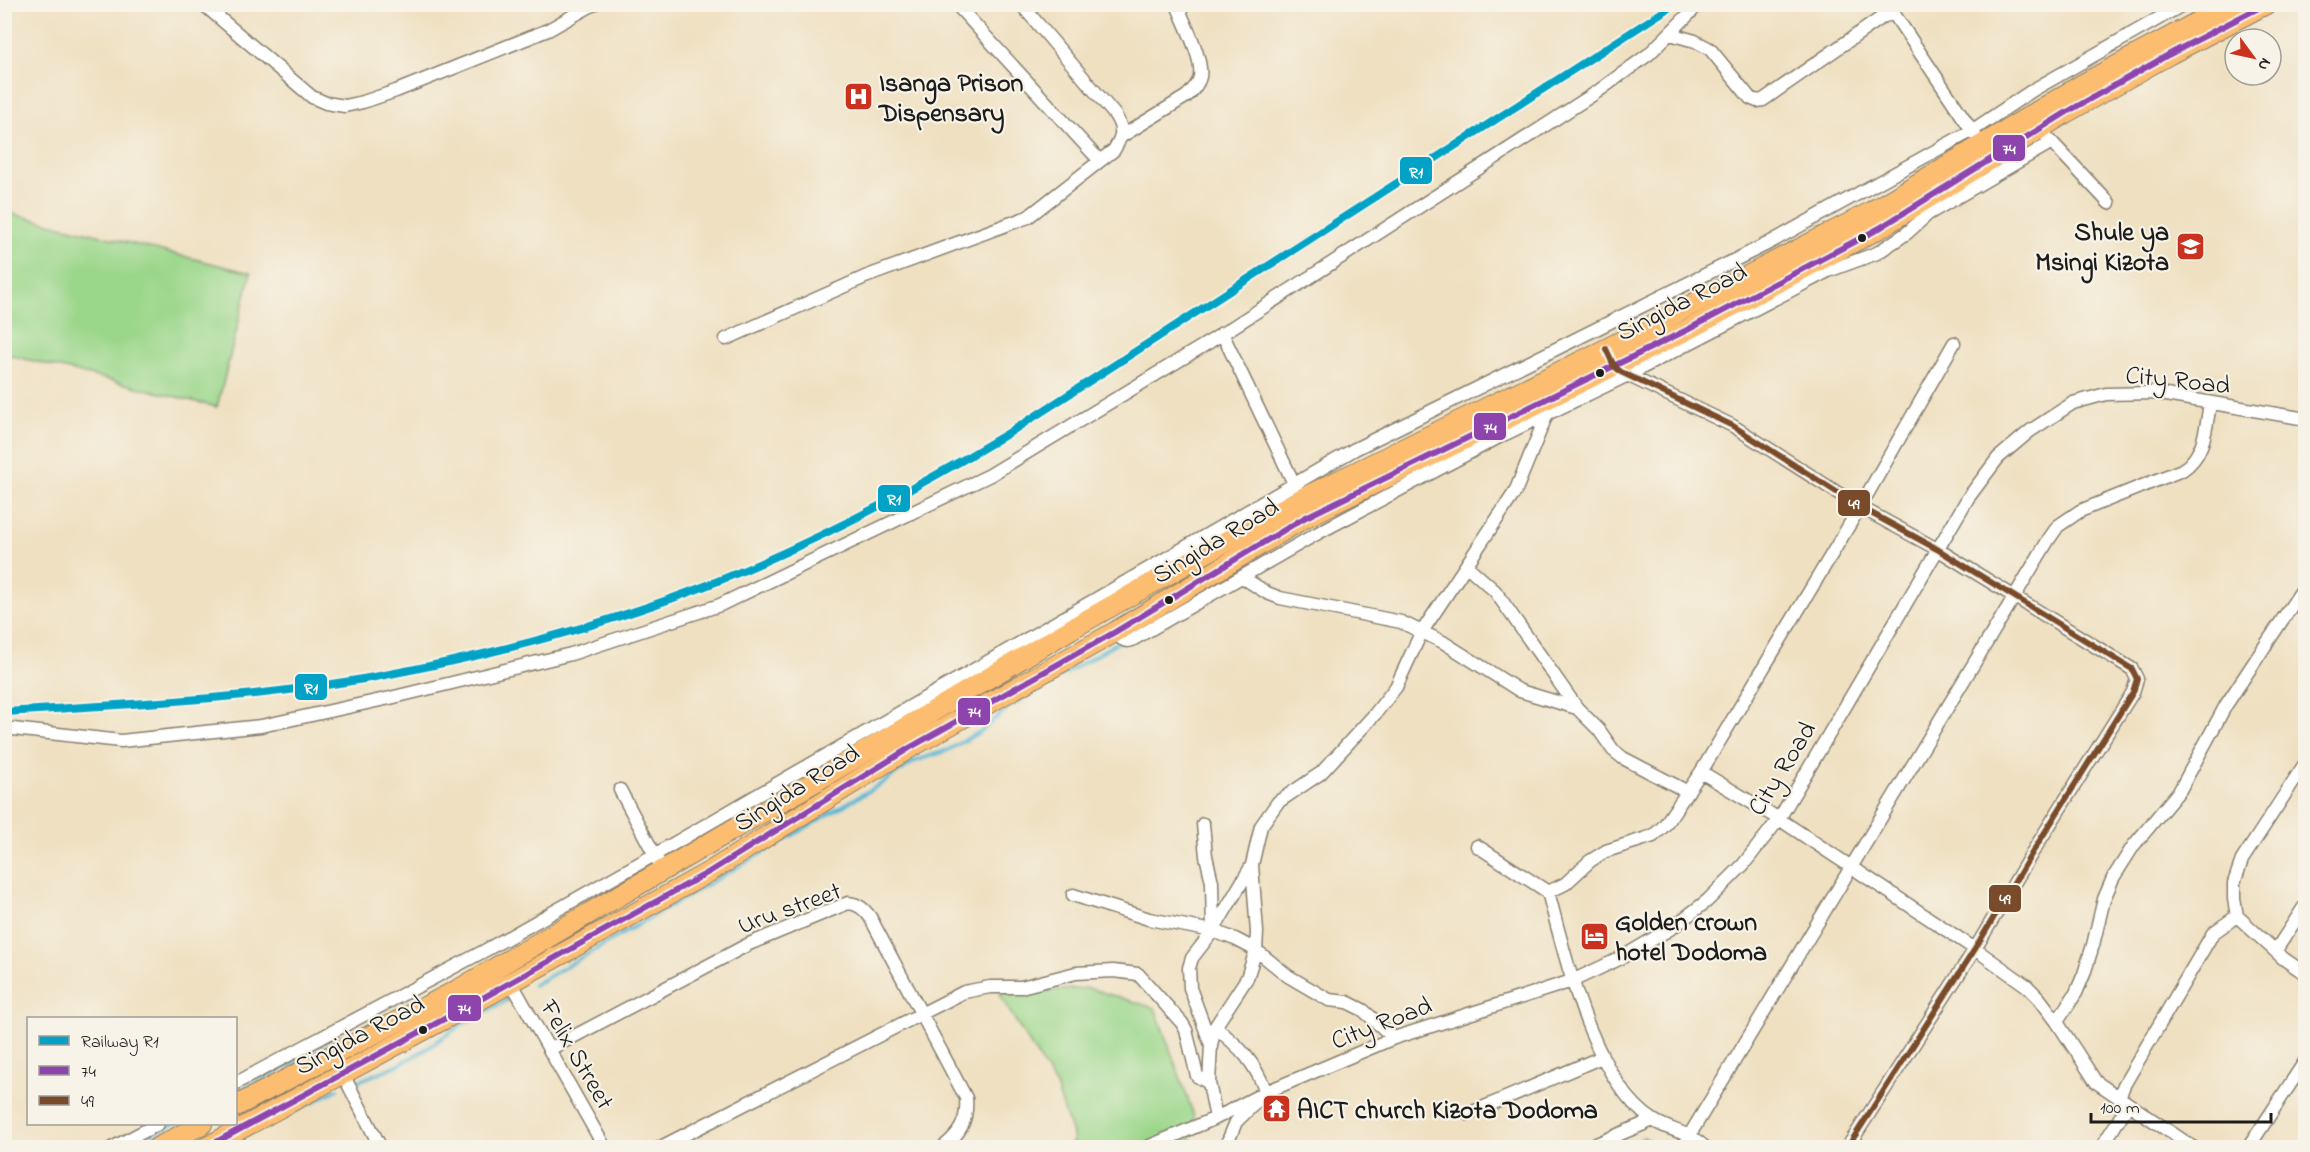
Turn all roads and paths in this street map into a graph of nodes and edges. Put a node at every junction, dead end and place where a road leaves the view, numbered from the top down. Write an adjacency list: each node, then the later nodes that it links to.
1 (203, 4): 2 (street)
2 (594, 4)
3 (956, 4): 15 (street)
4 (1020, 4): 13 (street)
5 (1177, 4): 13 (street)
6 (1699, 4): 11 (street)
7 (2184, 4): 14 (street)
8 (2231, 4): 10 (highway, Singida Road)
9 (2266, 4): 10 (highway, Singida Road)
10 (2213, 23): 12 (highway, Singida Road); 14 (highway, Singida Road)
11 (1671, 34): 14 (street); 17 (street)
12 (2046, 135): 16 (street); 20 (highway, Singida Road)
13 (1122, 136): 15 (street)
14 (1976, 137): 20 (highway, Singida Road); 24 (street)
15 (1100, 161): 18 (street)
16 (2109, 203)
17 (1222, 333): 24 (street); 34 (street)
18 (726, 339)
19 (1954, 343): 25 (street)
20 (1616, 363): 22 (street); 24 (highway, Singida Road); 25 (street); 31 (highway, Singida Road)
21 (2210, 403): 23 (street, City Road); 26 (street, City Road); 30 (street)
22 (1547, 414): 27 (street); 28 (street)
23 (2306, 419)
24 (1298, 492): 42 (highway, Singida Road)
25 (1860, 507): 26 (street); 36 (street)
26 (1937, 549): 30 (street); 39 (street, City Road)
27 (1467, 566): 32 (street); 33 (street)
28 (1242, 577): 31 (street); 32 (street)
29 (2304, 591): 57 (street)
30 (2014, 597): 44 (street); 50 (street)
31 (1115, 632): 55 (highway, Singida Road)
32 (1421, 633): 33 (street); 43 (street)
33 (1577, 708): 38 (street)
34 (4, 728)
35 (2306, 762): 48 (street)
36 (1701, 772): 38 (street); 39 (street)
37 (620, 790): 42 (street)
38 (1688, 792): 45 (street)
39 (1779, 819): 44 (street); 54 (street, City Road)
40 (1203, 824): 49 (street)
41 (1477, 846): 45 (street)
42 (658, 862): 62 (highway, Singida Road); 66 (street)
43 (1252, 865): 49 (street); 51 (street)
44 (1852, 867): 50 (street); 76 (street)
45 (1548, 892): 54 (street)
46 (1073, 895): 49 (street)
47 (2306, 904): 52 (street)
48 (2237, 916): 52 (street); 69 (street)
49 (1213, 931): 51 (street); 60 (street)
50 (1976, 949): 57 (street); 88 (street)
51 (1256, 950): 58 (street); 59 (street)
52 (2276, 950): 53 (street)
53 (2306, 974)
54 (1572, 981): 59 (street, City Road); 63 (street)
55 (511, 982): 61 (street, Felix Street); 65 (highway, Singida Road)
56 (921, 1013): 61 (street, Uru street); 67 (street); 82 (street); 83 (street, Uru street)
57 (2057, 1022): 69 (street)
58 (1215, 1028): 60 (street); 68 (street)
59 (1394, 1038): 68 (street, City Road)
60 (1211, 1045): 67 (street)
61 (550, 1049): 81 (street, Felix Street)
62 (333, 1055): 65 (street); 70 (highway, Singida Road)
63 (1602, 1057): 71 (street); 73 (street)
64 (2306, 1059): 91 (street)
65 (342, 1074): 79 (highway, Singida Road); 80 (street)
66 (237, 1082)
67 (1209, 1083): 72 (street)
68 (1266, 1092): 72 (street); 85 (street, City Road)
69 (2124, 1102): 89 (street); 90 (street)
70 (237, 1105)
71 (1468, 1114)
72 (1216, 1118): 84 (street)
73 (1653, 1120): 76 (street); 86 (street)
74 (156, 1125): 77 (street)
75 (200, 1125): 78 (highway)
76 (1689, 1136): 87 (street)
77 (112, 1148)
78 (156, 1148)
79 (205, 1148)
80 (381, 1148)
81 (605, 1148)
82 (659, 1148)
83 (942, 1148)
84 (1145, 1148)
85 (1225, 1148)
86 (1587, 1148)
87 (1706, 1148)
88 (1847, 1148)
89 (2101, 1148)
90 (2194, 1148)
91 (2248, 1148)

